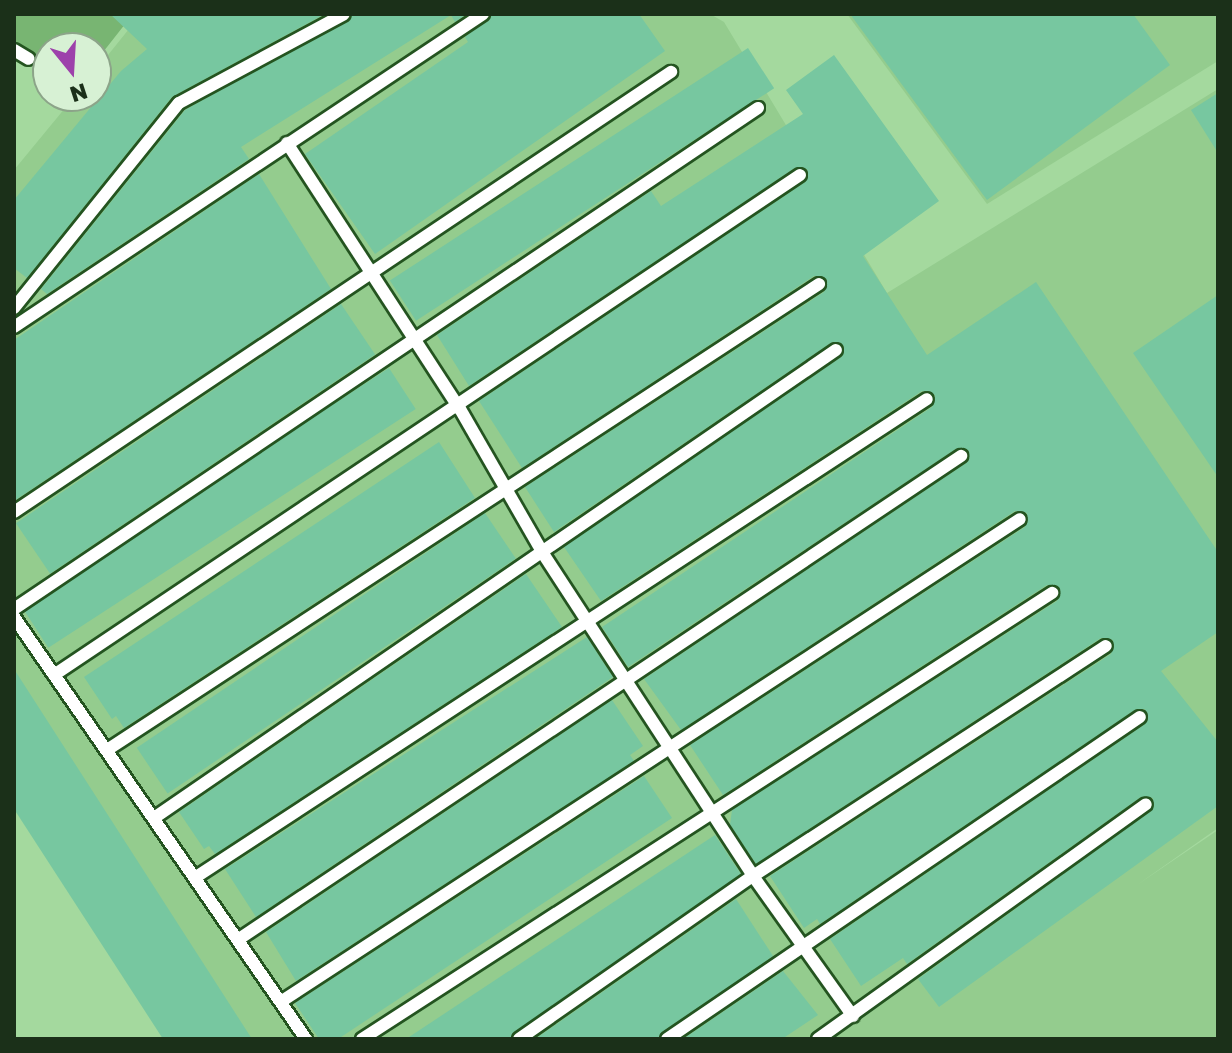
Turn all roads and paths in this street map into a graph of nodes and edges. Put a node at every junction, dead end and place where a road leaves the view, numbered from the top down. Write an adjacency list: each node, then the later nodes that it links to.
1 (344, 14): 11 (lane)
2 (483, 14): 7 (lane)
3 (14, 50): 4 (lane)
4 (29, 59)
5 (671, 72): 9 (lane)
6 (758, 108): 13 (lane)
7 (287, 143): 9 (lane); 12 (lane)
8 (800, 175): 16 (lane)
9 (372, 271): 13 (lane); 19 (lane)
10 (819, 284): 18 (lane)
11 (14, 308)
12 (14, 327)
13 (416, 340): 16 (lane); 23 (lane)
14 (836, 350): 21 (lane)
15 (927, 399): 25 (lane)
16 (460, 409): 18 (lane); 27 (lane)
17 (961, 456): 28 (lane)
18 (503, 490): 21 (lane); 31 (lane)
19 (14, 512)
20 (1020, 519): 30 (lane)
21 (544, 555): 25 (lane); 34 (lane)
22 (1052, 593): 33 (lane)
23 (14, 609)
24 (14, 617): 27 (lane)
25 (591, 620): 28 (lane); 36 (lane)
26 (1106, 646): 35 (lane)
27 (54, 675): 31 (lane)
28 (627, 678): 30 (lane); 37 (lane)
29 (1140, 717): 38 (lane)
30 (670, 744): 33 (lane); 39 (lane)
31 (107, 750): 34 (lane)
32 (1146, 804): 40 (lane)
33 (715, 811): 35 (lane); 42 (lane)
34 (154, 818): 36 (lane)
35 (753, 876): 38 (lane); 43 (lane)
36 (196, 877): 37 (lane)
37 (239, 939): 39 (lane)
38 (802, 944): 40 (lane); 44 (lane)
39 (282, 1001): 41 (lane)
40 (853, 1016): 45 (lane)
41 (306, 1039)
42 (362, 1039)
43 (519, 1039)
44 (667, 1039)
45 (818, 1039)

